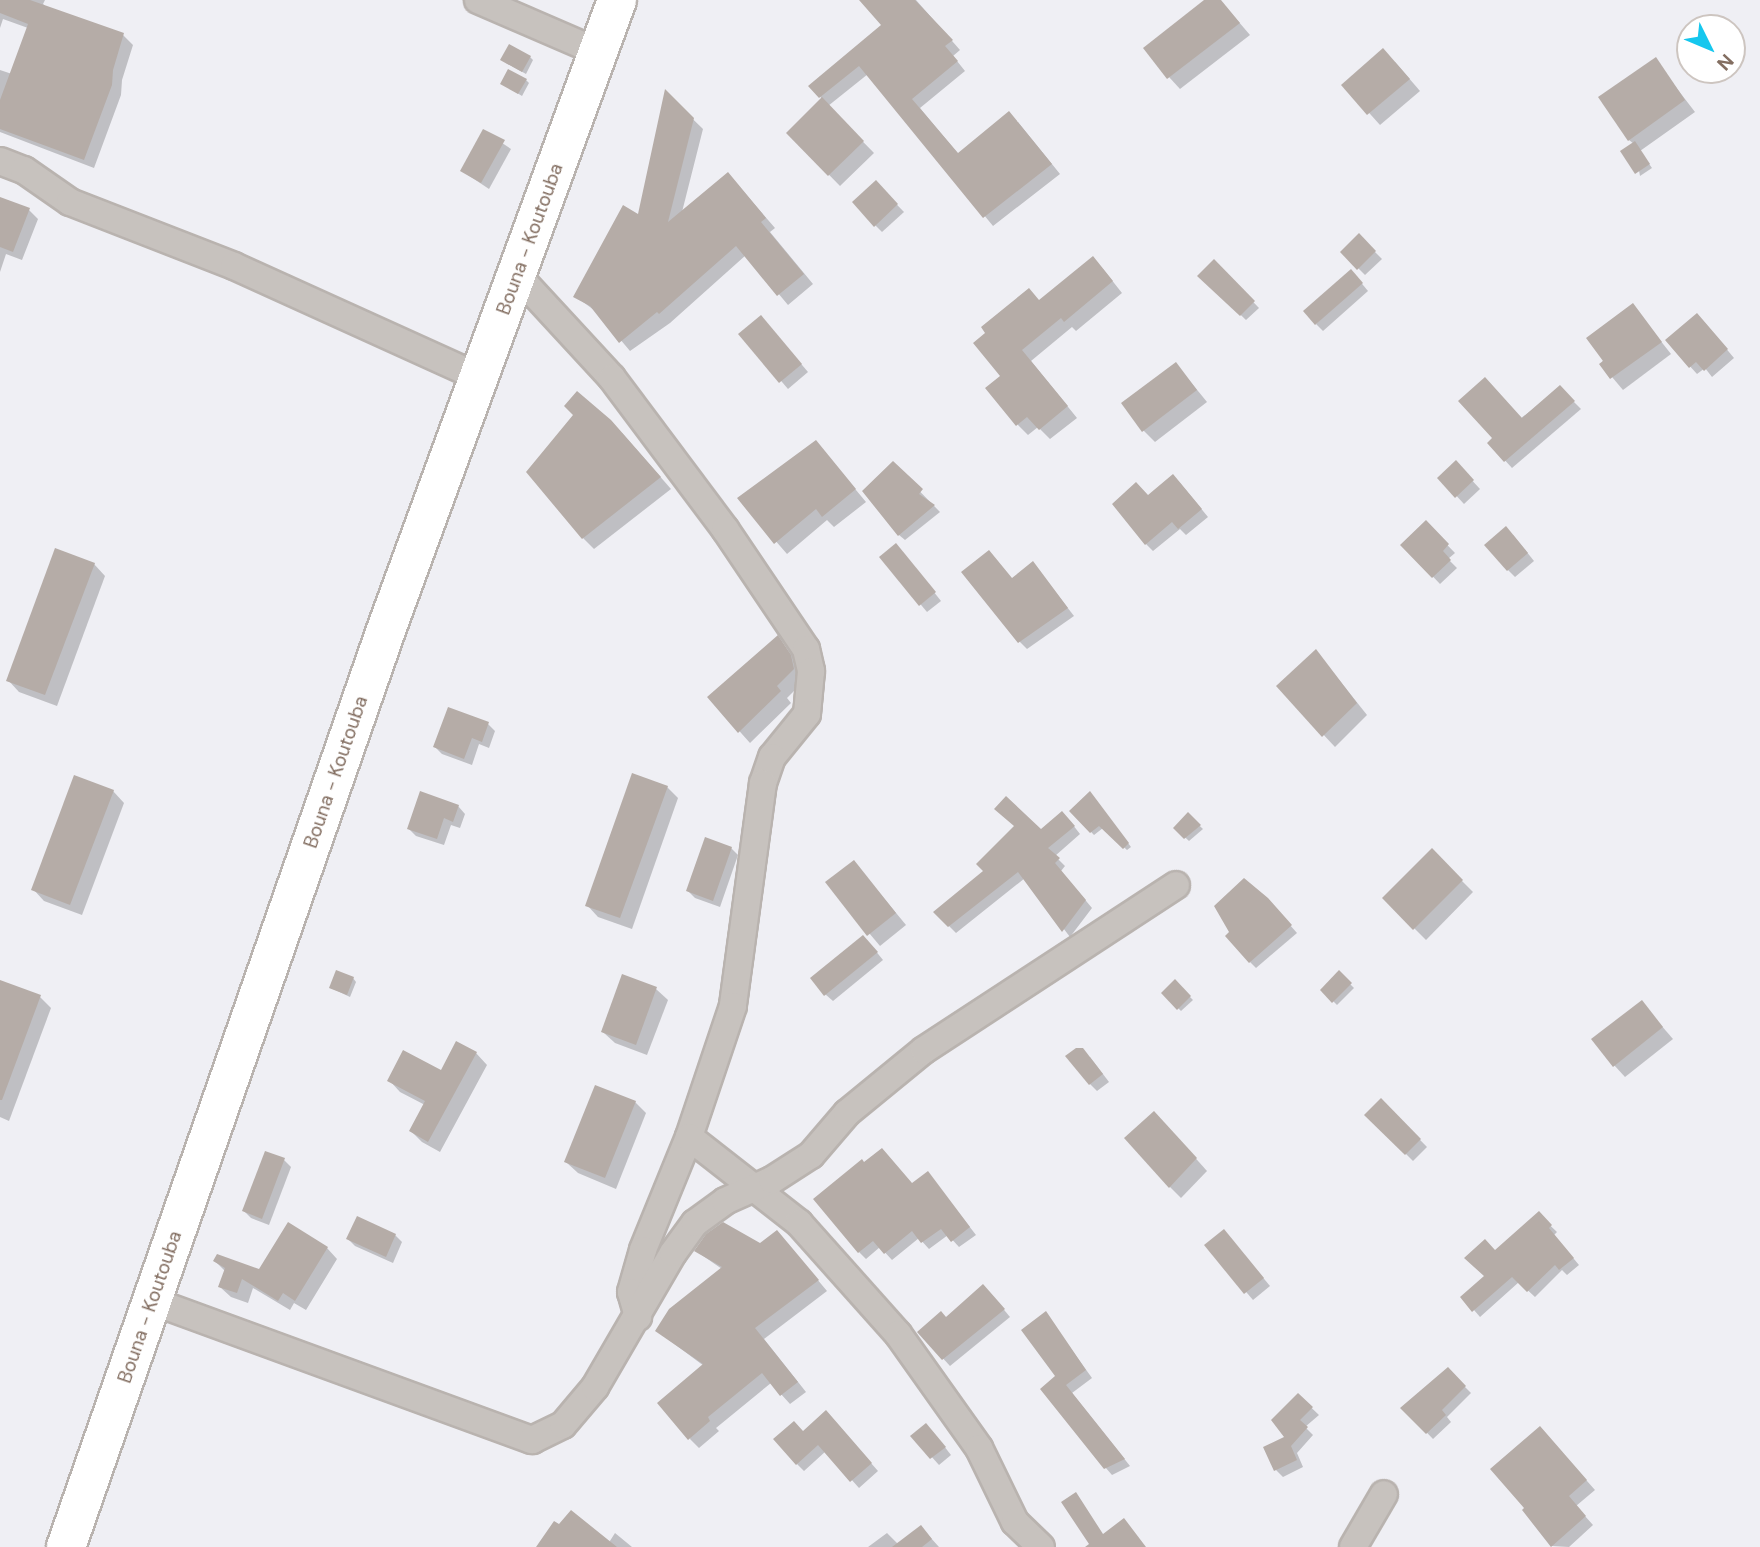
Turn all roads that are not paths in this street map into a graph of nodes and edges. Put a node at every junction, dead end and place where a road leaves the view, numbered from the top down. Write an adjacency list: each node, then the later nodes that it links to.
1 (478, 0): 3 (street)
2 (617, 0): 3 (main road, Bouna - Koutouba)
3 (598, 52): 5 (main road, Bouna - Koutouba)
4 (0, 161): 6 (street)
5 (517, 275): 6 (main road, Bouna - Koutouba); 8 (street)
6 (479, 377): 10 (main road, Bouna - Koutouba)
7 (1176, 885): 9 (street)
8 (689, 1138): 9 (street); 11 (street)
9 (755, 1187): 11 (street); 14 (street)
10 (152, 1301): 11 (street); 13 (main road, Bouna - Koutouba)
11 (638, 1317)
12 (1384, 1494): 15 (street)
13 (66, 1547)
14 (1041, 1547)
15 (1353, 1547)

